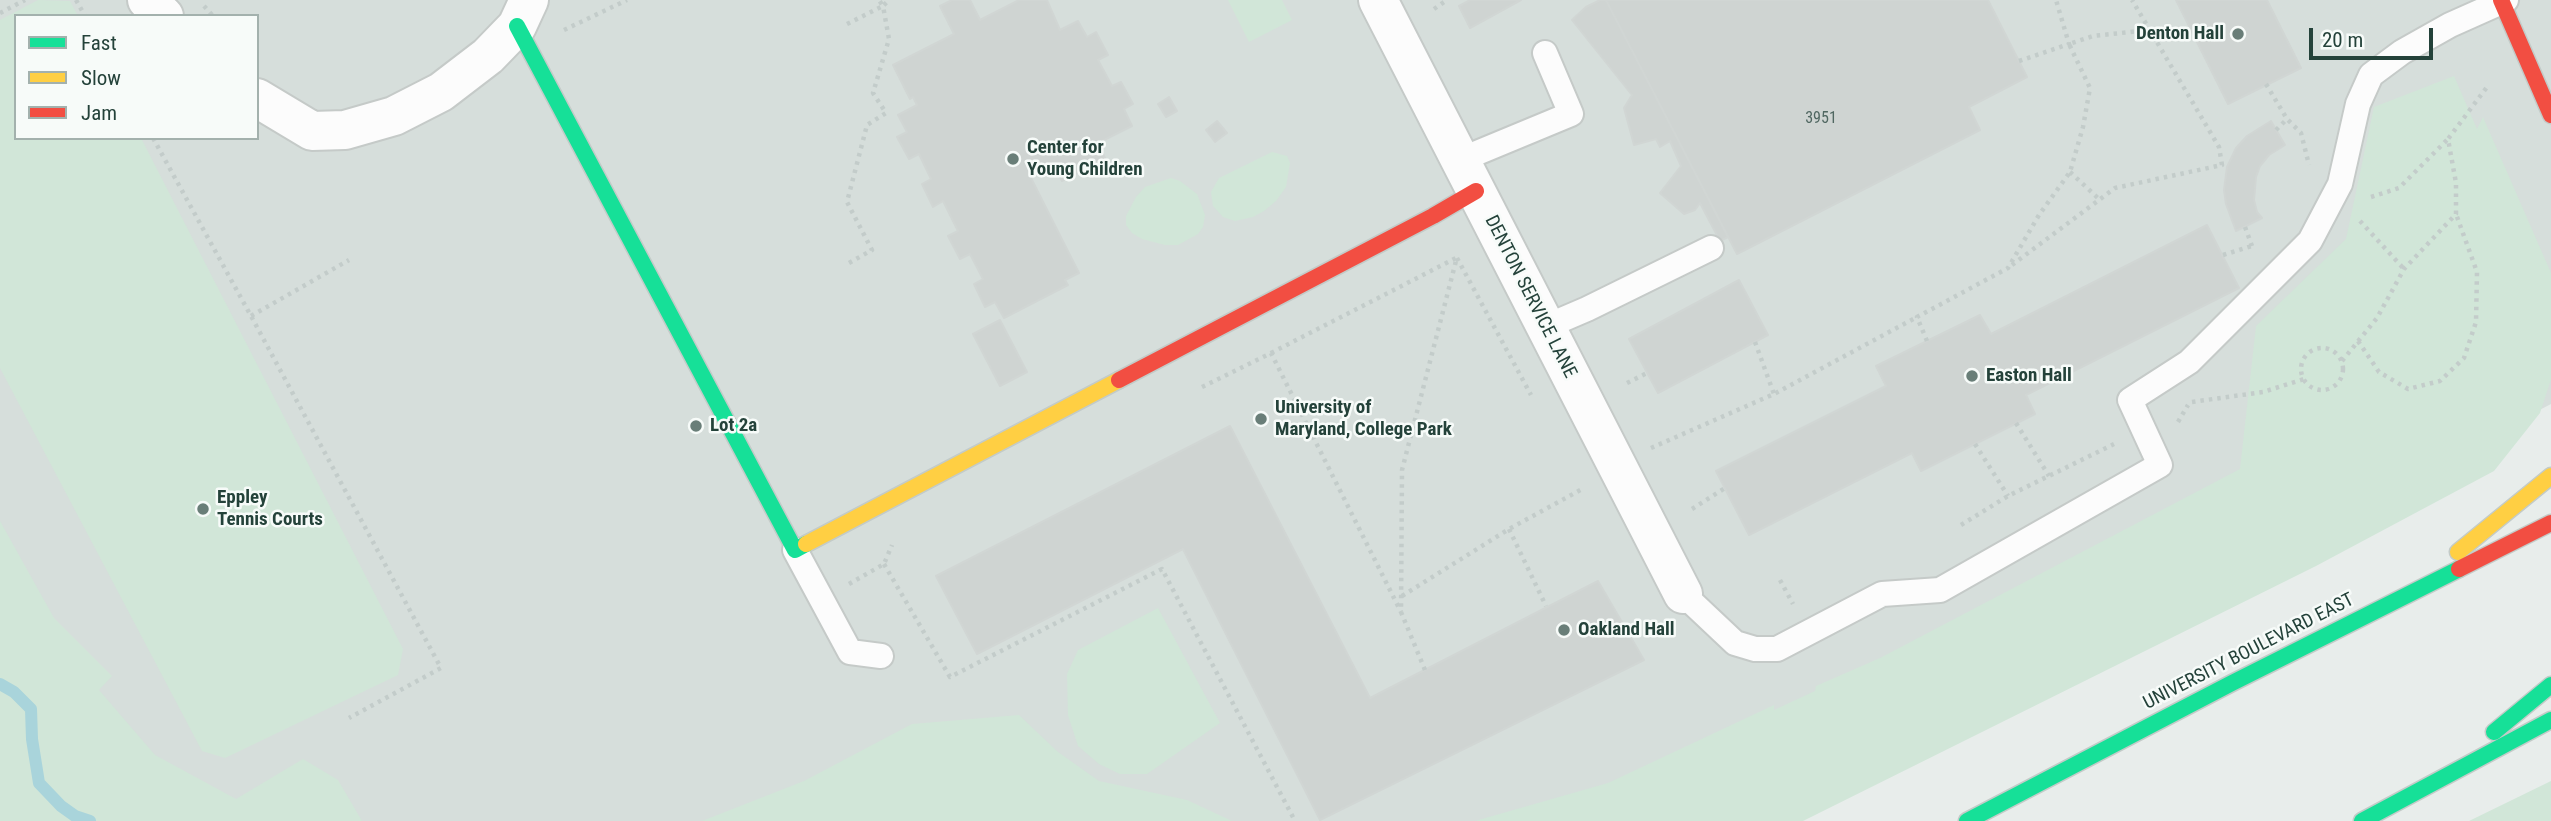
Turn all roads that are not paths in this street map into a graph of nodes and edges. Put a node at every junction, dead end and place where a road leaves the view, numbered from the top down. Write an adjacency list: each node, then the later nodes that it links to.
1 (147, 0): 4 (street)
2 (1378, 0): 9 (street, DENTON SERVICE LANE)
3 (2503, 1): 8 (street); 15 (lane)
4 (162, 14)
5 (525, 24): 7 (street); 14 (street)
6 (1545, 52): 9 (lane)
7 (259, 99)
8 (2551, 115)
9 (1468, 175): 11 (street, DENTON SERVICE LANE); 14 (street)
10 (1712, 248): 11 (lane)
11 (1545, 327): 15 (street, DENTON SERVICE LANE)
12 (2551, 476): 16 (street)
13 (2551, 523): 16 (street, UNIVERSITY BOULEVARD EAST)
14 (795, 550): 17 (lane)
15 (1682, 594)
16 (2381, 608): 21 (street, UNIVERSITY BOULEVARD EAST)
17 (881, 656)
18 (2551, 685): 20 (street)
19 (2551, 720): 20 (street)
20 (2423, 791): 22 (street)
21 (1967, 821)
22 (2362, 821)

